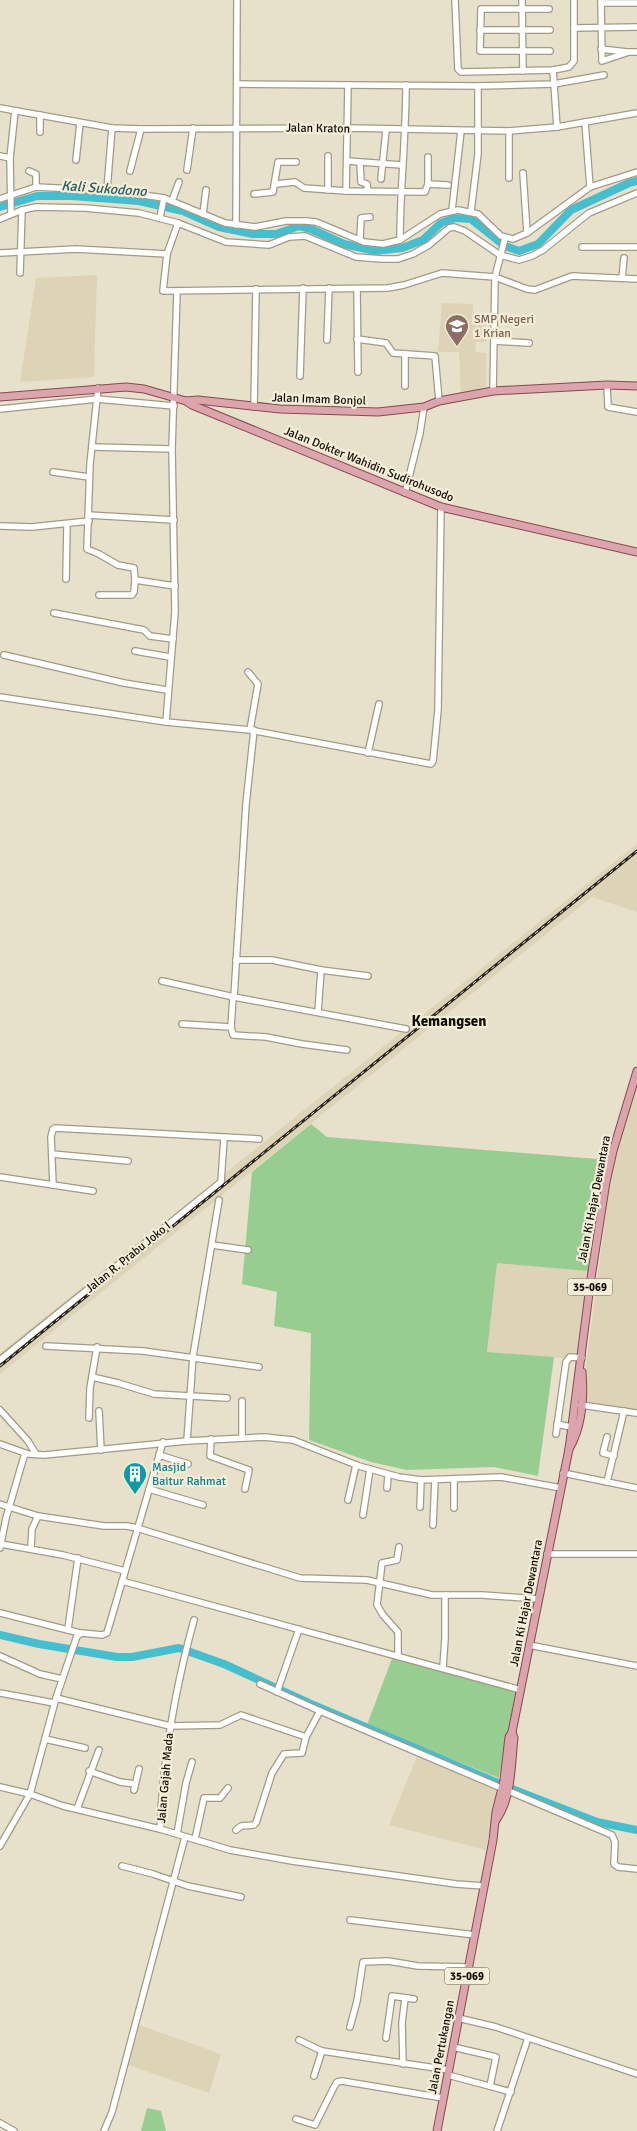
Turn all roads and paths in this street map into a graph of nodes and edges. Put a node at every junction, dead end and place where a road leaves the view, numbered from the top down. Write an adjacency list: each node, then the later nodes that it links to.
1 (237, 0): 23 (street)
2 (455, 0): 21 (street)
3 (522, 0): 8 (street)
4 (574, 0): 11 (street)
5 (601, 1): 6 (street); 9 (street)
6 (637, 3)
7 (549, 8): 8 (street)
8 (522, 9): 12 (street); 13 (street)
9 (601, 27): 10 (street); 11 (street); 15 (street)
10 (637, 27)
11 (574, 28): 20 (street)
12 (480, 30): 13 (street); 16 (street)
13 (522, 30): 14 (street); 16 (street)
14 (550, 30)
15 (601, 49): 18 (street); 18 (street)
16 (523, 51): 17 (street); 21 (street)
17 (550, 51)
18 (629, 52): 19 (street)
19 (637, 52)
20 (553, 70): 21 (street); 24 (street)
21 (523, 71)
22 (604, 75): 24 (street)
23 (237, 84): 25 (street); 38 (street)
24 (554, 84): 27 (street); 34 (street)
25 (348, 85): 26 (street); 39 (street)
26 (406, 86): 27 (street); 41 (street)
27 (478, 86): 43 (street)
28 (0, 108): 29 (street, Jalan Kraton)
29 (15, 111): 31 (street, Jalan Kraton); 49 (street)
30 (637, 113): 32 (street, Jalan Kraton)
31 (40, 115): 33 (street, Jalan Kraton); 45 (street)
32 (585, 122): 34 (street, Jalan Kraton); 68 (street)
33 (80, 123): 35 (street, Jalan Kraton); 50 (street)
34 (557, 127): 44 (street, Jalan Kraton)
35 (112, 128): 36 (street, Jalan Kraton); 69 (street)
36 (141, 128): 37 (street, Jalan Kraton); 58 (street)
37 (193, 128): 38 (street, Jalan Kraton); 56 (street)
38 (236, 128): 39 (street, Jalan Kraton); 90 (street)
39 (348, 128): 40 (street, Jalan Kraton); 51 (street)
40 (386, 130): 41 (street, Jalan Kraton); 54 (street)
41 (406, 130): 42 (street, Jalan Kraton); 55 (street)
42 (462, 131): 43 (street, Jalan Kraton); 82 (street)
43 (478, 131): 44 (street, Jalan Kraton); 83 (street)
44 (509, 131): 61 (street)
45 (40, 132)
46 (0, 156): 49 (street)
47 (328, 156): 71 (street)
48 (428, 157): 65 (street)
49 (10, 158): 77 (street)
50 (76, 160)
51 (347, 161): 53 (street); 72 (street)
52 (296, 162): 64 (street)
53 (360, 162): 54 (street); 73 (street)
54 (382, 163): 55 (street); 62 (street)
55 (402, 165): 74 (street)
56 (187, 170)
57 (29, 171): 67 (street)
58 (130, 171)
59 (637, 172): 68 (street)
60 (523, 173): 91 (street)
61 (509, 178)
62 (381, 179)
63 (179, 182): 80 (street)
64 (276, 184): 71 (street); 76 (street)
65 (428, 184): 66 (street); 74 (street)
66 (448, 184)
67 (36, 187): 69 (street); 77 (street)
68 (590, 187): 91 (street)
69 (106, 190): 79 (street)
70 (206, 190): 85 (street)
71 (328, 190): 72 (street)
72 (346, 191): 73 (street)
73 (368, 191): 74 (street)
74 (400, 192): 93 (street)
75 (637, 193): 100 (street)
76 (254, 194)
77 (9, 197): 78 (street); 84 (street)
78 (0, 199)
79 (164, 200): 80 (street); 86 (street)
80 (172, 201): 85 (street)
81 (22, 210): 84 (street); 86 (street); 97 (street)
82 (452, 210): 83 (street); 93 (street)
83 (471, 211): 94 (street)
84 (10, 213): 88 (street)
85 (203, 214): 90 (street)
86 (161, 215): 89 (street)
87 (370, 217): 92 (street)
88 (0, 219)
89 (178, 223): 99 (street); 100 (street)
90 (236, 225): 92 (street)
91 (527, 233): 94 (street)
92 (360, 240): 93 (street)
93 (400, 240)
94 (505, 240): 100 (street)
95 (582, 247): 96 (street)
96 (637, 247)
97 (21, 252): 98 (street); 99 (street); 102 (street)
98 (0, 253)
99 (167, 254): 110 (street)
100 (501, 254): 103 (street)
101 (624, 258): 104 (street)
102 (20, 273)
103 (495, 277): 104 (street); 109 (street); 113 (street)
104 (622, 278): 105 (street)
105 (637, 279)
106 (302, 288): 107 (street); 108 (street); 117 (street)
107 (329, 288): 109 (street); 112 (street)
108 (256, 289): 110 (street); 129 (street)
109 (357, 289): 111 (street)
110 (177, 292): 123 (street)
111 (357, 339): 115 (street); 116 (street)
112 (327, 340)
113 (494, 341): 114 (street); 122 (street)
114 (529, 343)
115 (405, 354): 119 (street); 127 (street)
116 (358, 372)
117 (300, 376)
118 (607, 385): 120 (main road, Jalan Imam Bonjol); 122 (main road, Jalan Imam Bonjol); 132 (street)
119 (405, 386)
120 (637, 386)
121 (98, 388): 123 (main road, Jalan Imam Bonjol); 124 (main road, Jalan Imam Bonjol); 125 (street)
122 (493, 390): 127 (main road, Jalan Imam Bonjol)
123 (174, 396): 126 (main road, Jalan Imam Bonjol); 128 (street)
124 (0, 397)
125 (96, 399): 128 (street); 131 (street); 133 (street)
126 (186, 401): 129 (main road, Jalan Imam Bonjol); 137 (main road, Jalan Dokter Wahidin Sudirohusodo)
127 (439, 401): 130 (main road, Jalan Imam Bonjol)
128 (174, 406): 134 (street)
129 (254, 407): 130 (main road, Jalan Imam Bonjol)
130 (424, 407): 137 (street)
131 (0, 409)
132 (637, 412)
133 (93, 447): 134 (street); 136 (street)
134 (172, 449): 140 (street)
135 (53, 472): 136 (street)
136 (89, 477): 139 (street)
137 (405, 493): 138 (main road, Jalan Dokter Wahidin Sudirohusodo)
138 (441, 507): 143 (main road, Jalan Dokter Wahidin Sudirohusodo); 159 (street)
139 (88, 518): 140 (street); 141 (street); 145 (street)
140 (174, 520): 146 (street)
141 (68, 524): 142 (street); 144 (street)
142 (0, 526)
143 (637, 552)
144 (66, 579)
145 (135, 580): 146 (street); 147 (street)
146 (175, 586): 149 (street)
147 (99, 595)
148 (54, 613): 149 (street)
149 (173, 639): 152 (street)
150 (134, 651): 152 (street)
151 (4, 655): 154 (street)
152 (170, 657): 154 (street)
153 (248, 672): 158 (street)
154 (167, 690): 157 (street)
155 (0, 697): 157 (street)
156 (379, 704): 159 (street)
157 (166, 722): 158 (street)
158 (252, 730): 159 (street); 160 (street)
159 (368, 753)
160 (236, 960): 161 (street); 164 (street)
161 (321, 970): 162 (street); 165 (street)
162 (368, 976)
163 (162, 981): 164 (street)
164 (233, 997): 165 (street); 167 (street)
165 (318, 1012): 168 (street)
166 (182, 1024): 167 (street)
167 (231, 1027): 169 (street)
168 (406, 1029)
169 (347, 1050)
170 (637, 1071): 184 (main road, Jalan Ki Hajar Dewantara / 35-069)
171 (224, 1138): 172 (street); 173 (street); 185 (street, Jalan R. Prabu Joko I)
172 (258, 1139)
173 (52, 1154): 174 (street); 176 (street)
174 (128, 1161)
175 (0, 1177): 176 (street)
176 (53, 1185): 177 (street)
177 (93, 1191)
178 (219, 1200): 179 (street)
179 (212, 1246): 180 (street); 183 (street)
180 (248, 1250)
181 (46, 1346): 182 (street)
182 (97, 1347): 183 (street); 187 (street)
183 (193, 1356): 186 (street); 189 (street)
184 (577, 1359): 188 (main road, Jalan Ki Hajar Dewantara / 35-069); 188 (street); 194 (main road, Jalan Ki Hajar Dewantara / 35-069)
185 (0, 1360)
186 (259, 1367)
187 (92, 1377): 189 (street); 197 (street)
188 (570, 1386): 194 (main road, Jalan Ki Hajar Dewantara / 35-069); 198 (street)
189 (190, 1397): 190 (street); 202 (street)
190 (227, 1398)
191 (242, 1401): 201 (street)
192 (0, 1410): 208 (street)
193 (99, 1411): 207 (street)
194 (578, 1411): 196 (street); 198 (main road, Jalan Ki Hajar Dewantara / 35-069); 206 (main road, Jalan Ki Hajar Dewantara / 35-069)
195 (636, 1413): 196 (street)
196 (623, 1414): 209 (street)
197 (89, 1418)
198 (564, 1425): 199 (street); 206 (main road, Jalan Ki Hajar Dewantara / 35-069)
199 (556, 1434)
200 (607, 1437): 209 (street)
201 (242, 1438): 203 (street); 211 (street)
202 (187, 1441): 203 (street); 205 (street)
203 (210, 1443): 222 (street)
204 (0, 1444): 208 (street)
205 (162, 1448): 207 (street); 210 (street); 223 (street)
206 (569, 1449): 213 (main road, Jalan Ki Hajar Dewantara / 35-069)
207 (101, 1450): 208 (street)
208 (31, 1454): 227 (street)
209 (614, 1456): 218 (street)
210 (188, 1464)
211 (356, 1465): 212 (street); 224 (street)
212 (370, 1469): 214 (street); 230 (street)
213 (563, 1473): 218 (street); 220 (main road, Jalan Ki Hajar Dewantara / 35-069)
214 (388, 1475): 216 (street); 219 (street)
215 (454, 1479): 217 (street); 220 (street); 229 (street)
216 (421, 1480): 217 (street); 228 (street)
217 (435, 1480): 232 (street)
218 (607, 1482): 221 (street)
219 (387, 1488)
220 (561, 1488): 237 (main road, Jalan Ki Hajar Dewantara / 35-069)
221 (637, 1488)
222 (244, 1489)
223 (149, 1490): 226 (street); 233 (street)
224 (348, 1500)
225 (0, 1504): 227 (street)
226 (204, 1505)
227 (10, 1507): 231 (street); 234 (street)
228 (420, 1507)
229 (454, 1508)
230 (363, 1515)
231 (38, 1516): 233 (street); 235 (street)
232 (433, 1525)
233 (137, 1528): 240 (street); 242 (street)
234 (1, 1546): 235 (street)
235 (31, 1548): 239 (street)
236 (399, 1548): 242 (street)
237 (547, 1554): 238 (street); 244 (main road, Jalan Ki Hajar Dewantara / 35-069)
238 (637, 1554)
239 (78, 1558): 240 (street); 248 (street)
240 (125, 1571): 241 (street)
241 (122, 1581): 247 (street); 249 (street)
242 (380, 1582): 243 (street); 252 (street)
243 (445, 1595): 244 (street); 254 (street)
244 (538, 1599): 250 (main road, Jalan Ki Hajar Dewantara / 35-069)
245 (0, 1613): 248 (street)
246 (194, 1620): 262 (street, Jalan Gajah Mada)
247 (299, 1629): 252 (street); 257 (street)
248 (68, 1630): 249 (street)
249 (80, 1633): 255 (street)
250 (529, 1645): 253 (street); 258 (main road, Jalan Ki Hajar Dewantara / 35-069)
251 (0, 1656): 255 (street)
252 (398, 1656): 254 (street)
253 (637, 1666)
254 (443, 1667): 258 (street)
255 (62, 1678): 260 (street)
256 (260, 1684): 257 (street)
257 (277, 1690): 261 (street)
258 (521, 1690): 270 (main road, Jalan Ki Hajar Dewantara / 35-069)
259 (0, 1693): 260 (street)
260 (55, 1701): 262 (street); 264 (street)
261 (320, 1711): 263 (street); 270 (street)
262 (170, 1726): 263 (street); 275 (street, Jalan Gajah Mada)
263 (306, 1737): 276 (street)
264 (45, 1739): 265 (street); 273 (street)
265 (85, 1748)
266 (99, 1750): 269 (street)
267 (192, 1762): 277 (street)
268 (139, 1769): 269 (street)
269 (89, 1771): 274 (street)
270 (505, 1786): 282 (street); 284 (main road, Jalan Pertukangan / 35-069)
271 (0, 1787): 273 (street)
272 (228, 1788): 279 (street)
273 (30, 1794): 274 (street); 280 (street)
274 (77, 1809): 275 (street)
275 (160, 1829): 277 (street)
276 (236, 1830)
277 (177, 1834): 278 (street)
278 (185, 1837): 279 (street); 283 (street)
279 (195, 1839): 284 (street)
280 (0, 1846)
281 (122, 1866): 283 (street)
282 (637, 1869)
283 (174, 1882): 285 (street); 308 (street)
284 (484, 1886): 287 (main road, Jalan Pertukangan / 35-069)
285 (241, 1897)
286 (350, 1920): 287 (street)
287 (475, 1935): 288 (main road, Jalan Pertukangan / 35-069)
288 (468, 1967): 291 (main road, Jalan Pertukangan / 35-069); 292 (street)
289 (405, 1998): 290 (street); 293 (street); 298 (street)
290 (414, 1999)
291 (458, 2018): 294 (street); 296 (main road, Jalan Pertukangan / 35-069)
292 (350, 2027)
293 (386, 2038)
294 (528, 2038): 300 (street); 303 (street)
295 (300, 2040): 297 (street)
296 (453, 2046): 299 (main road, Jalan Pertukangan / 35-069); 302 (street)
297 (322, 2051): 298 (street); 301 (street)
298 (403, 2064): 299 (street)
299 (448, 2072): 302 (street); 304 (main road, Jalan Pertukangan / 35-069)
300 (637, 2074)
301 (314, 2076)
302 (490, 2086): 303 (street)
303 (511, 2092): 310 (street)
304 (443, 2098): 305 (street); 309 (main road, Jalan Pertukangan / 35-069)
305 (296, 2119)
306 (0, 2123): 307 (street)
307 (14, 2131)
308 (104, 2131)
309 (437, 2131)
310 (497, 2131)

